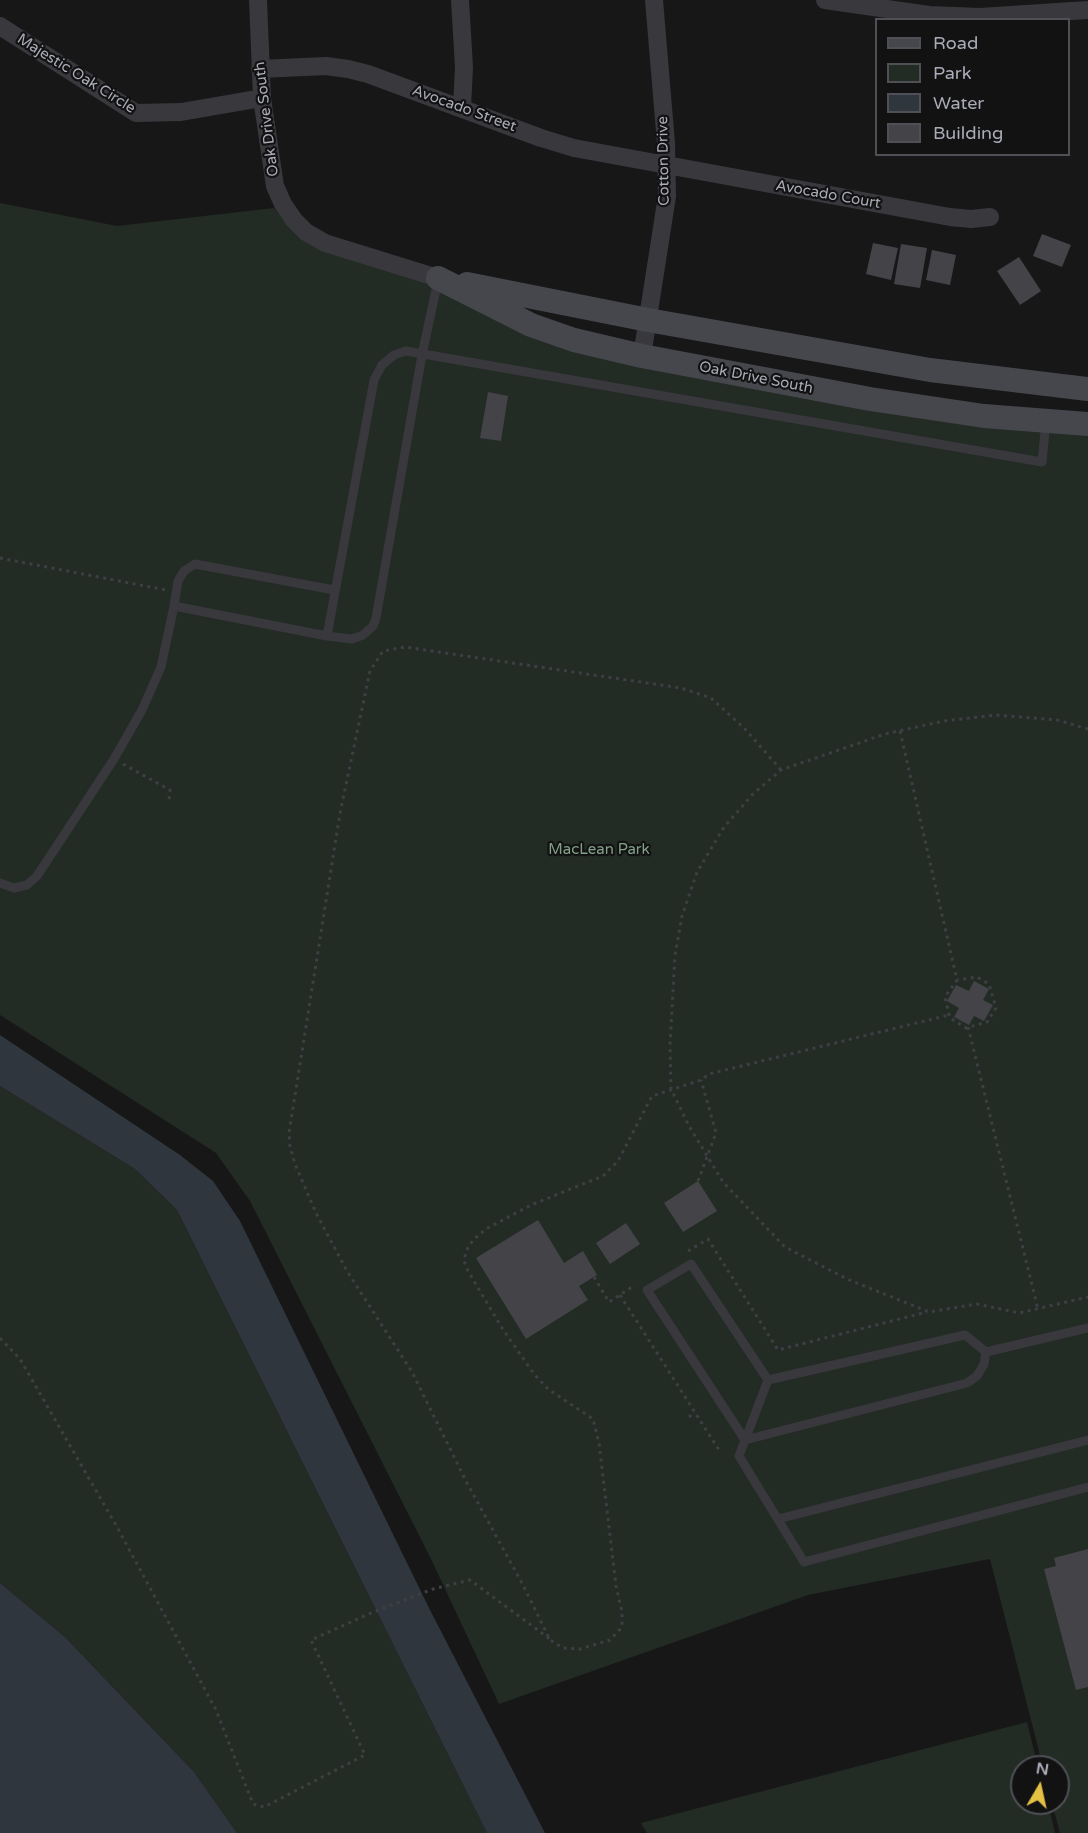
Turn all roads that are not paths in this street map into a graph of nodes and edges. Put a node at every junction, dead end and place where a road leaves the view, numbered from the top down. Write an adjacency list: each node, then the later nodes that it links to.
1 (258, 0): 7 (street, Oak Drive South)
2 (460, 0): 9 (street)
3 (654, 0): 10 (street, Cotton Drive)
4 (825, 0): 5 (street)
5 (1088, 10)
6 (0, 26): 8 (street, Majestic Oak Circle)
7 (260, 69): 8 (street, Oak Drive South); 9 (street, Avocado Street)
8 (262, 98): 12 (street, Oak Drive South)
9 (462, 108): 10 (street, Avocado Street)
10 (667, 166): 11 (street, Avocado Court); 13 (street, Cotton Drive)
11 (990, 217)
12 (438, 278): 13 (street, Oak Drive South); 14 (lane); 15 (street, Oak Drive South)
13 (648, 320): 15 (street, Cotton Drive); 16 (street, Oak Drive South)
14 (422, 355): 17 (lane); 19 (lane); 21 (lane)
15 (642, 356): 17 (street, Oak Drive South)
16 (1088, 388)
17 (1046, 420): 18 (street, Oak Drive South)
18 (1088, 424)
19 (334, 590): 20 (lane); 21 (lane)
20 (174, 606): 21 (lane); 22 (lane)
21 (327, 636)
22 (0, 883)
23 (1088, 1328): 24 (lane)
24 (986, 1352): 25 (lane); 26 (lane)
25 (768, 1380): 26 (lane); 26 (lane)
26 (745, 1440): 29 (lane)
27 (1088, 1440): 29 (lane)
28 (1088, 1488): 29 (lane)
29 (778, 1519)

